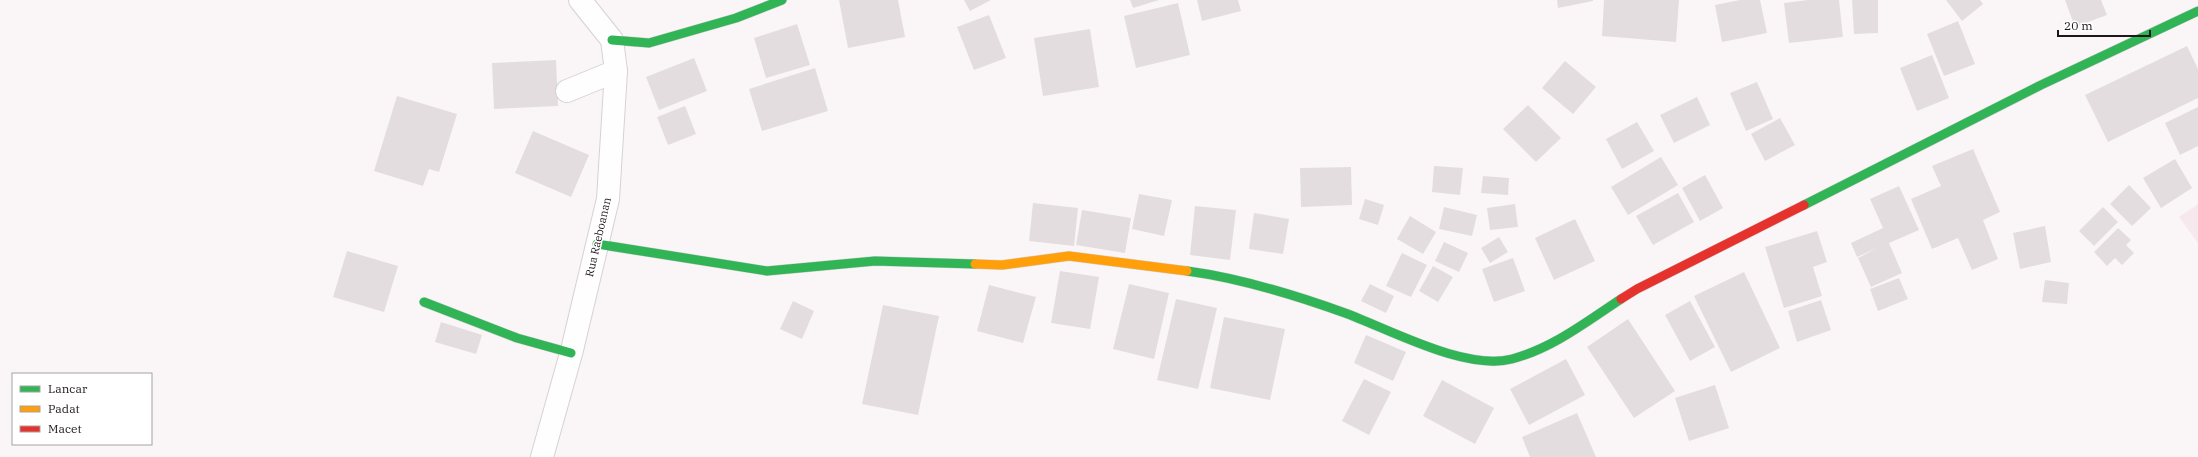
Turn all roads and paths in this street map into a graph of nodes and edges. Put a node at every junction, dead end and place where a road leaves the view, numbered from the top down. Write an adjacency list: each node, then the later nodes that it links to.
1 (580, 0): 4 (street)
2 (782, 0): 4 (street)
3 (2198, 11): 7 (street)
4 (612, 40): 5 (street, Rua Raeboanan)
5 (616, 70): 6 (street); 7 (street, Rua Raeboanan)
6 (567, 91)
7 (597, 244): 9 (street, Rua Raeboanan)
8 (424, 302): 9 (street)
9 (571, 353): 10 (street, Rua Raeboanan)
10 (542, 457)

